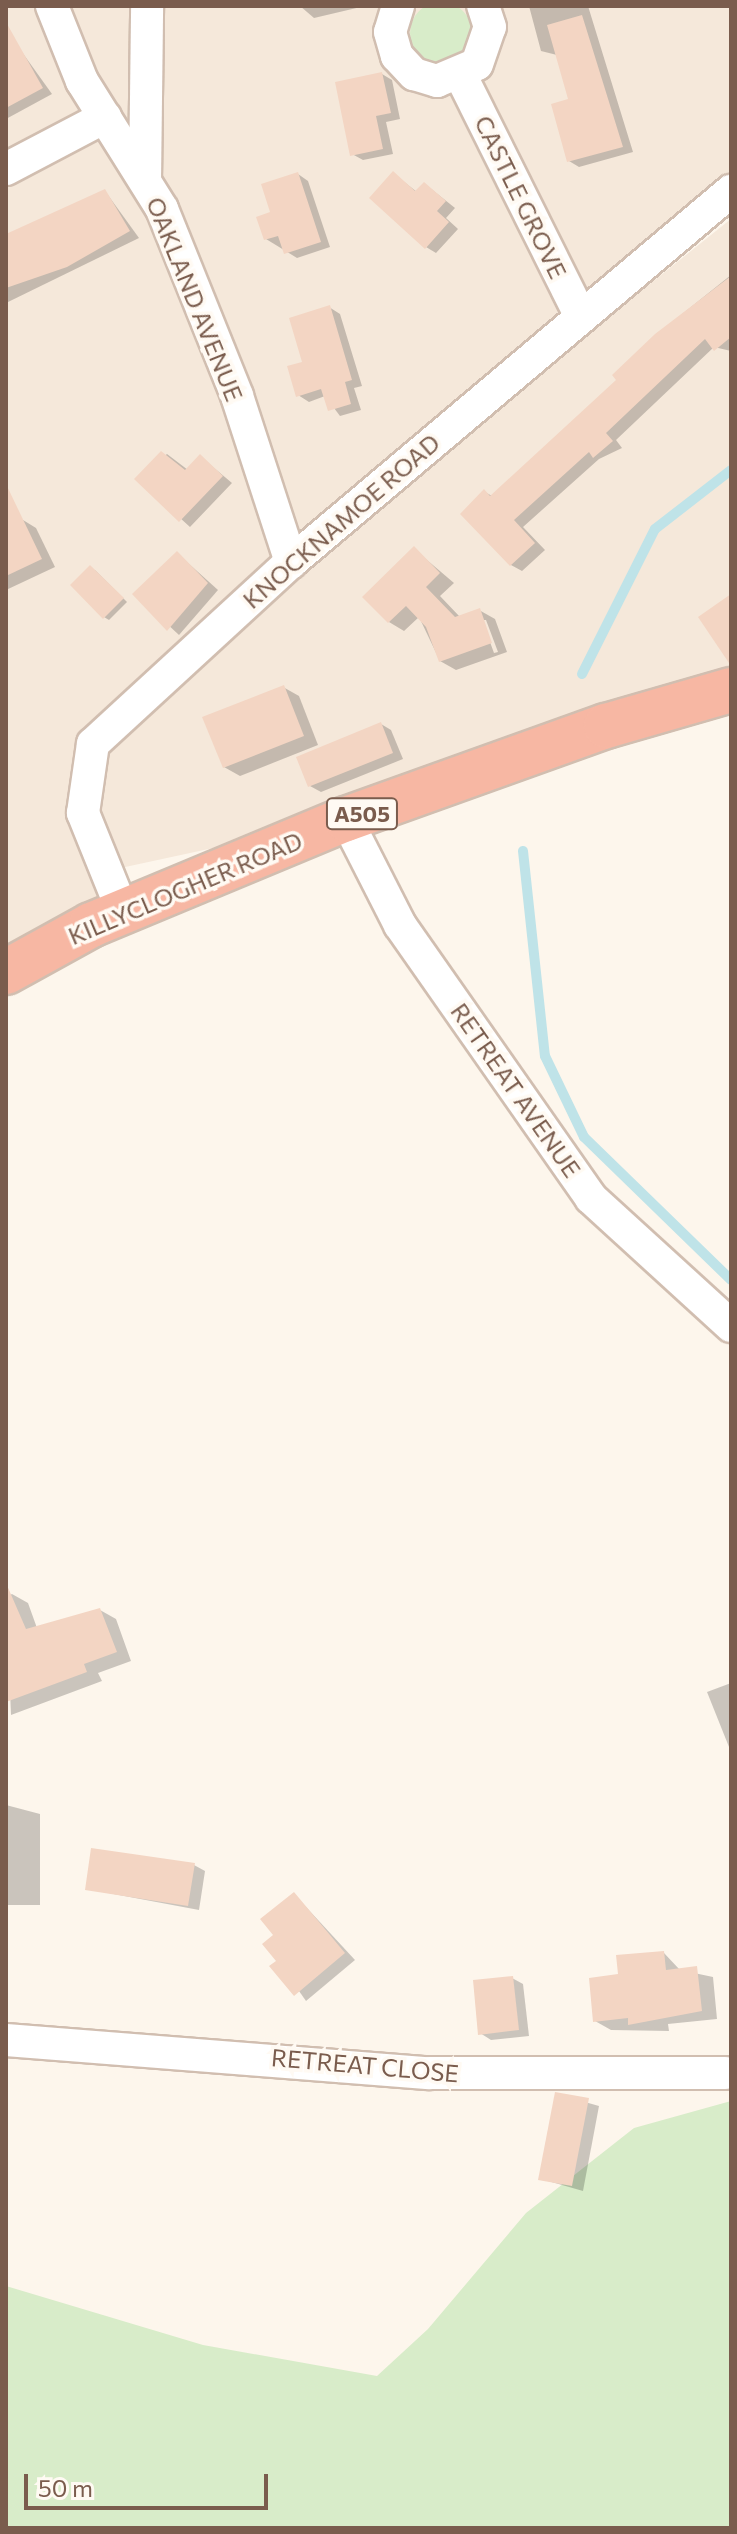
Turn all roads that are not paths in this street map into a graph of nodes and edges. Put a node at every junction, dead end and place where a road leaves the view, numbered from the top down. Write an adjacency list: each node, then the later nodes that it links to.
1 (52, 6): 6 (street, OAKLAND AVENUE)
2 (147, 6): 8 (street)
3 (398, 6): 5 (street)
4 (483, 6): 5 (street)
5 (461, 76): 10 (street, CASTLE GROVE)
6 (105, 117): 7 (street); 8 (street, OAKLAND AVENUE)
7 (6, 169)
8 (145, 180): 11 (street, OAKLAND AVENUE)
9 (731, 191): 10 (street, KNOCKNAMOE ROAD)
10 (581, 317): 11 (street, KNOCKNAMOE ROAD)
11 (291, 562): 14 (street, KNOCKNAMOE ROAD)
12 (731, 690): 13 (highway, KILLYCLOGHER ROAD / A505)
13 (346, 819): 14 (highway, KILLYCLOGHER ROAD / A505); 16 (street, RETREAT AVENUE)
14 (123, 912): 15 (highway, KILLYCLOGHER ROAD / A505)
15 (6, 972)
16 (731, 1326)
17 (6, 2040): 18 (street, RETREAT CLOSE)
18 (725, 2073)

